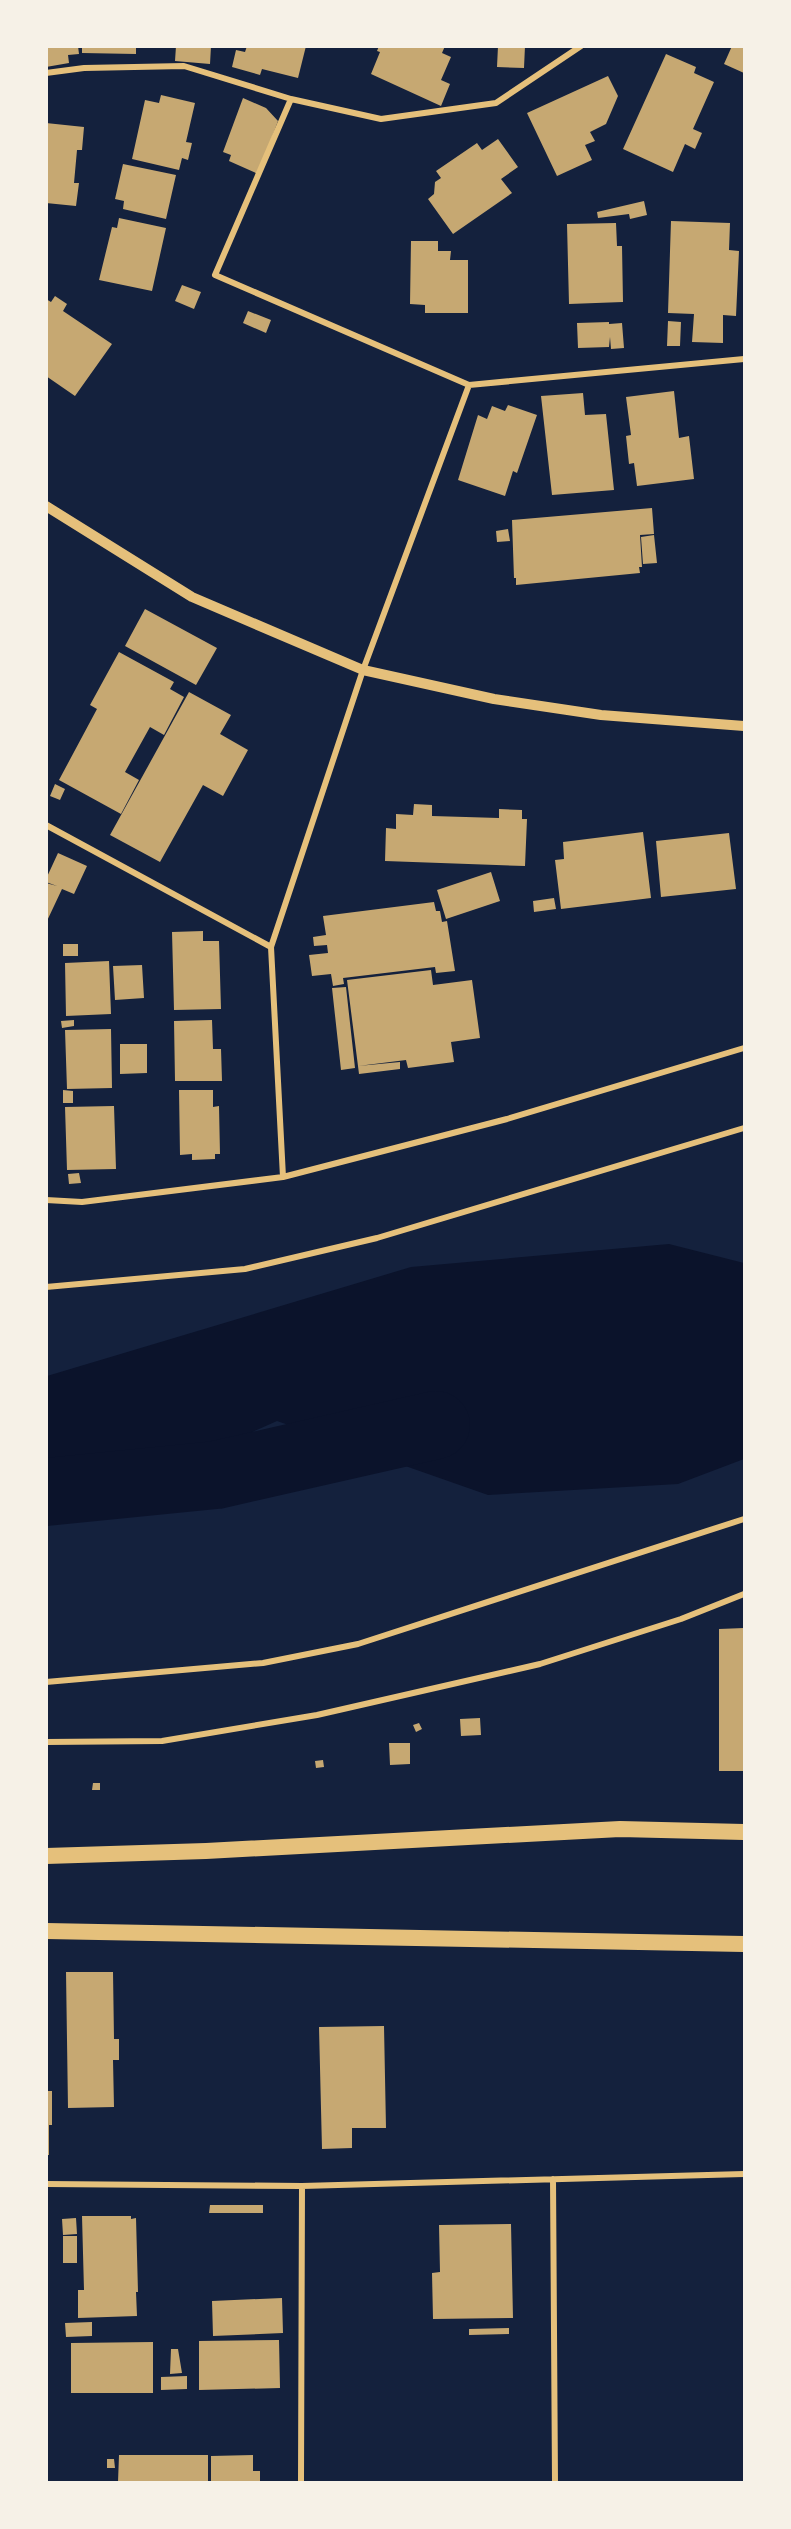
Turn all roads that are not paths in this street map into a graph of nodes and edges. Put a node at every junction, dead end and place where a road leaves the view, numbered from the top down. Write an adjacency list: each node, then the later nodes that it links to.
1 (581, 46): 3 (street)
2 (46, 73): 3 (street)
3 (291, 99): 5 (street)
4 (744, 359): 5 (street)
5 (469, 385): 7 (street)
6 (46, 506): 7 (street)
7 (363, 670): 8 (street); 10 (street)
8 (744, 726)
9 (46, 825): 10 (street)
10 (271, 947): 13 (street)
11 (744, 1048): 13 (street)
12 (744, 1128): 15 (street)
13 (283, 1177): 14 (street)
14 (46, 1200)
15 (46, 1287)
16 (744, 1519): 18 (street)
17 (744, 1594): 19 (street)
18 (46, 1682)
19 (46, 1742)
20 (744, 1832): 21 (highway)
21 (46, 1856)
22 (46, 1930): 23 (highway)
23 (744, 1944)
24 (744, 2174): 25 (street)
25 (553, 2179): 27 (street); 29 (street)
26 (46, 2184): 27 (street)
27 (302, 2186): 28 (street)
28 (301, 2482)
29 (555, 2482)

